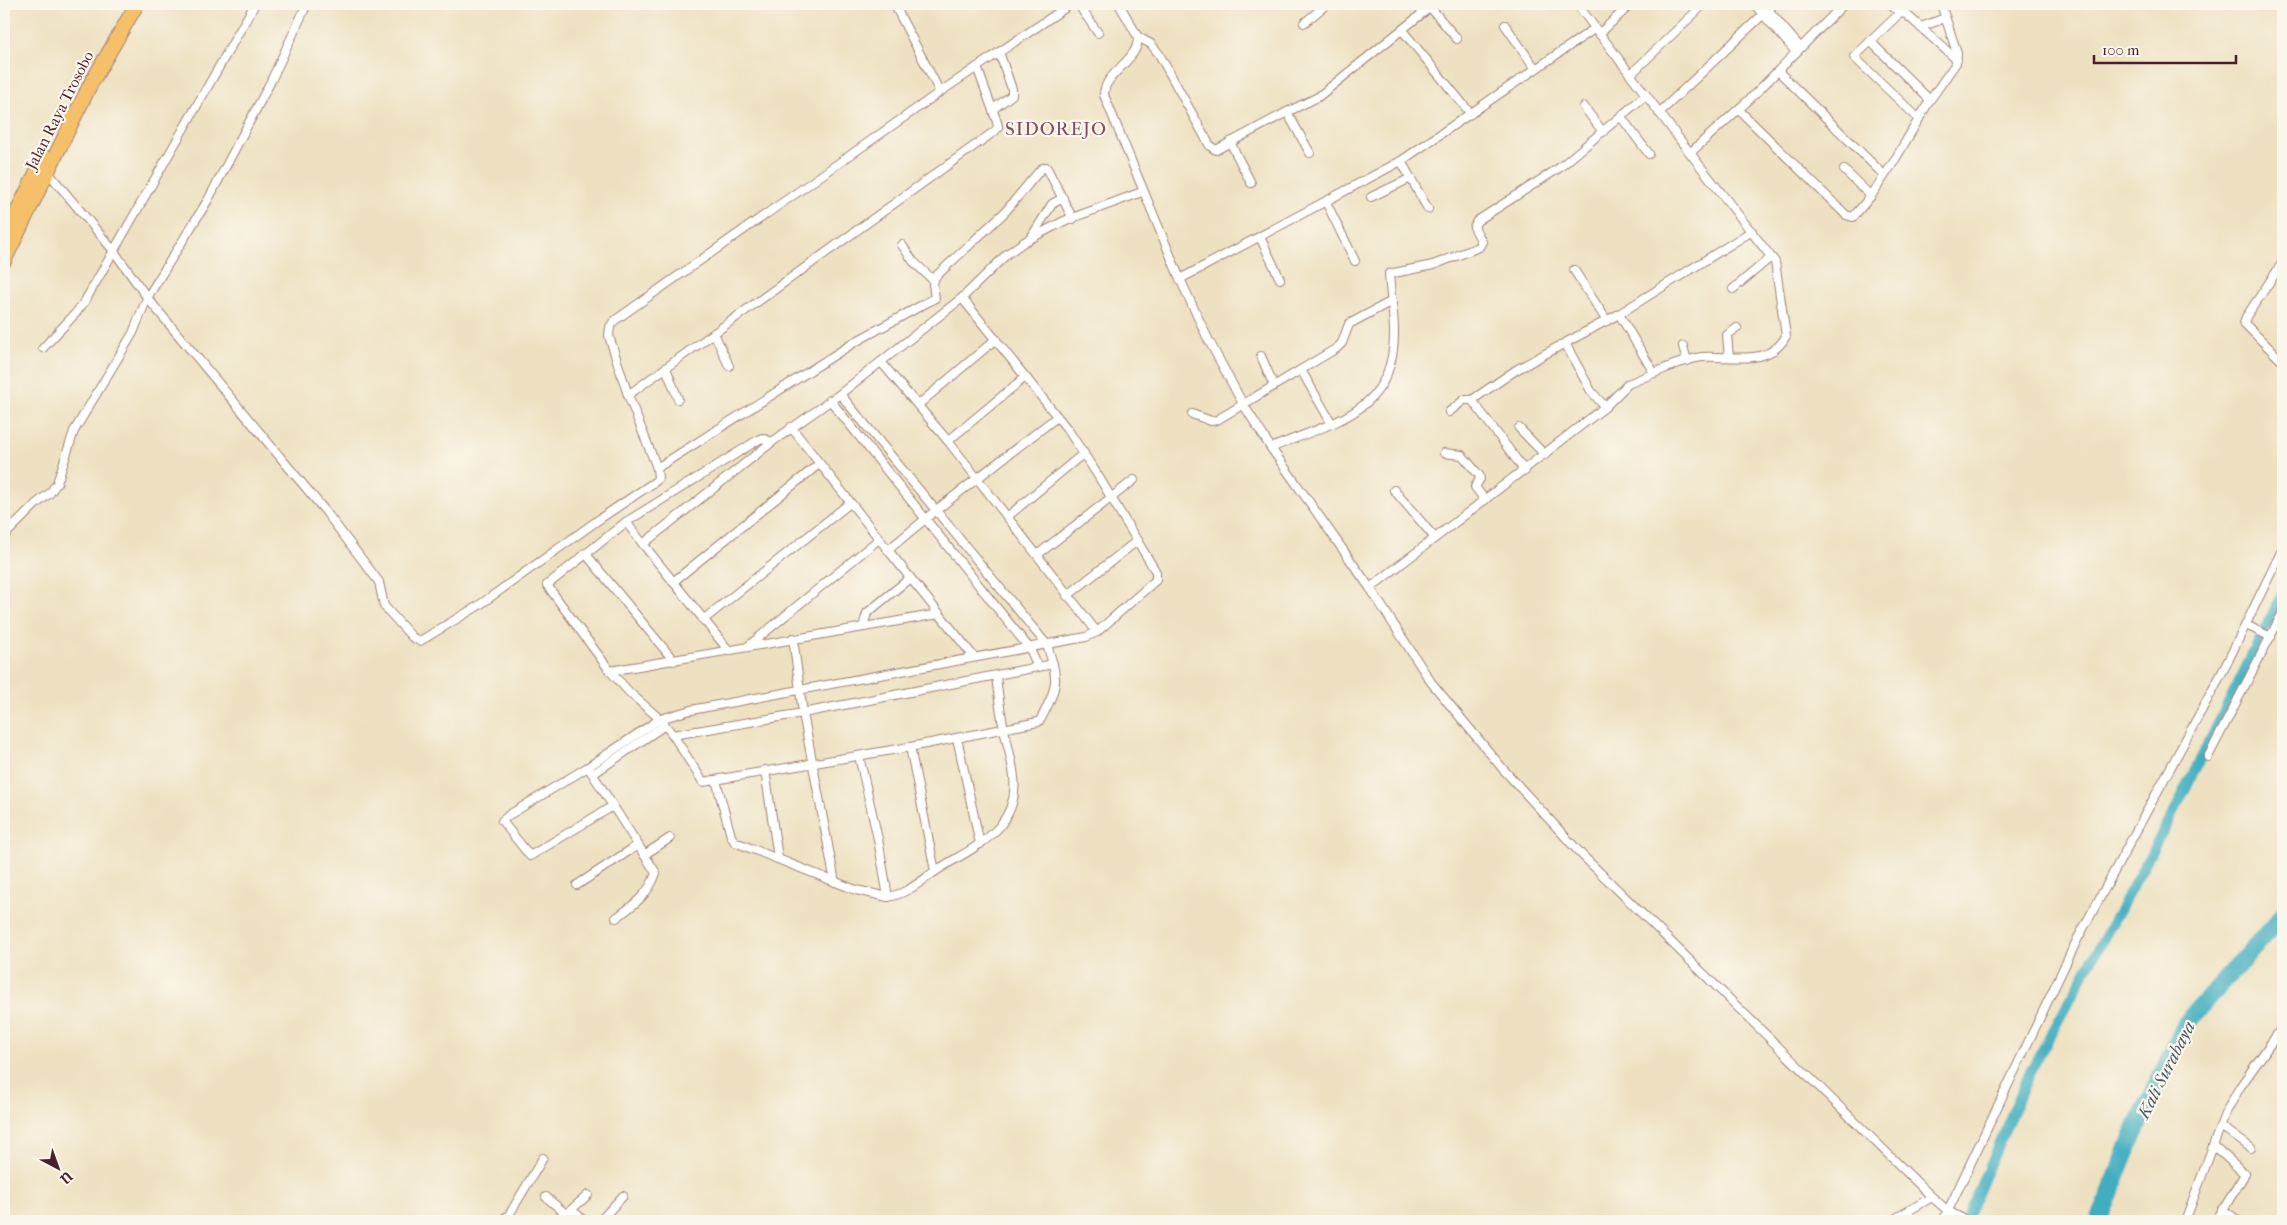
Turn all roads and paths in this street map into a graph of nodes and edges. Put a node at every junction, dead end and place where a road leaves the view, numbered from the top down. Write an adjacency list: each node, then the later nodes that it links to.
1 (126, 4): 55 (highway, Jalan Raya Trosobo)
2 (137, 4): 55 (highway, Jalan Raya Trosobo)
3 (255, 4): 72 (street)
4 (307, 4): 85 (street)
5 (894, 4): 38 (street)
6 (1071, 4): 32 (street)
7 (1078, 4): 27 (street)
8 (1119, 4): 28 (street)
9 (1327, 4): 22 (street)
10 (1577, 4): 26 (street)
11 (1631, 4): 26 (street)
12 (1704, 4): 37 (street)
13 (1754, 4): 19 (street)
14 (1774, 4): 19 (street)
15 (1844, 4): 31 (street)
16 (1890, 4): 20 (street)
17 (1940, 4): 21 (street)
18 (1432, 5): 25 (street); 29 (street)
19 (1765, 10): 31 (street); 45 (street)
20 (1900, 14): 24 (street); 30 (street)
21 (1945, 18): 24 (street); 33 (street)
22 (1304, 23)
23 (1505, 24): 35 (street)
24 (1921, 27): 33 (street)
25 (1402, 30): 44 (street); 46 (street)
26 (1596, 31): 35 (street); 37 (street)
27 (1098, 33)
28 (1138, 37): 50 (street); 60 (street)
29 (1457, 39)
30 (1870, 41): 40 (street); 48 (street)
31 (1798, 49): 36 (street)
32 (999, 52): 34 (street); 42 (street)
33 (1957, 60): 40 (street)
34 (977, 67): 38 (street); 42 (street)
35 (1535, 68): 46 (street)
36 (1778, 71): 43 (street); 57 (street)
37 (1630, 75): 39 (street)
38 (940, 92): 107 (street)
39 (1646, 95): 45 (street); 47 (street)
40 (1930, 100): 48 (street)
41 (1584, 107): 49 (street)
42 (993, 110): 90 (street)
43 (1739, 110): 52 (street); 61 (street)
44 (1287, 112): 50 (street); 51 (street)
45 (1660, 113): 52 (street)
46 (1471, 114): 54 (street)
47 (1621, 117): 49 (street); 53 (street)
48 (1919, 119): 57 (street)
49 (1604, 132): 84 (street)
50 (1230, 142): 59 (street)
51 (1310, 153)
52 (1690, 153): 67 (street)
53 (1650, 154)
54 (1401, 161): 58 (street); 64 (street)
55 (47, 164): 70 (highway, Jalan Raya Trosobo); 72 (street); 74 (highway, Jalan Raya Trosobo)
56 (1844, 170): 61 (street)
57 (1884, 175): 61 (street)
58 (1410, 178): 63 (street); 65 (street)
59 (1251, 183)
60 (1142, 192): 66 (street); 78 (street)
61 (1871, 196)
62 (1063, 198): 66 (street); 69 (street); 80 (street)
63 (1371, 198)
64 (1326, 202): 68 (street); 75 (street)
65 (1428, 208)
66 (1073, 219): 69 (street)
67 (1752, 231): 73 (street); 87 (street)
68 (1260, 237): 78 (street); 79 (street)
69 (1032, 238): 83 (street)
70 (4, 239)
71 (902, 245): 80 (street)
72 (113, 250): 85 (street); 94 (street)
73 (1772, 257): 81 (street); 96 (street)
74 (4, 261)
75 (1355, 261)
76 (2283, 262): 99 (street)
77 (1574, 270): 88 (street)
78 (1180, 279): 111 (street)
79 (1280, 279)
80 (933, 280): 82 (street)
81 (1733, 289)
82 (935, 298): 86 (street); 127 (street)
83 (962, 298): 86 (street); 91 (street)
84 (1392, 301): 102 (street); 117 (street)
85 (150, 302): 127 (street); 139 (street)
86 (943, 313): 98 (street)
87 (1619, 314): 88 (street); 103 (street)
88 (1607, 320): 92 (street)
89 (1737, 328): 96 (street)
90 (714, 333): 100 (street); 101 (street)
91 (996, 339): 104 (street); 112 (street)
92 (1567, 342): 110 (street); 113 (street)
93 (1683, 346): 97 (street)
94 (43, 348)
95 (1260, 356): 105 (street)
96 (1729, 357): 97 (street)
97 (1687, 361): 103 (street)
98 (881, 362): 106 (street); 112 (street)
99 (2283, 362)
100 (729, 366)
101 (666, 368): 107 (street); 108 (street)
102 (1301, 370): 105 (street); 117 (street)
103 (1654, 373): 113 (street)
104 (1025, 377): 116 (street); 120 (street)
105 (1274, 386): 111 (street)
106 (840, 394): 109 (street); 135 (street)
107 (628, 395): 127 (street)
108 (678, 399)
109 (830, 400): 118 (street); 136 (street)
110 (1472, 400): 114 (street); 128 (street)
111 (1243, 404): 115 (street); 122 (street)
112 (918, 405): 120 (street)
113 (1607, 406): 125 (street)
114 (1449, 412)
115 (1192, 414)
116 (1057, 417): 123 (street); 129 (street)
117 (1332, 424): 122 (street)
118 (792, 427): 121 (street); 126 (street)
119 (1519, 428): 125 (street)
120 (948, 441): 129 (street)
121 (772, 442): 138 (street); 143 (street)
122 (1273, 451): 150 (street)
123 (1084, 453): 132 (street); 137 (street)
124 (1444, 453): 133 (street)
125 (1544, 455): 128 (street)
126 (819, 464): 134 (street); 149 (street)
127 (657, 468)
128 (1524, 471): 133 (street)
129 (977, 479): 135 (street); 137 (street)
130 (1134, 480): 132 (street)
131 (1394, 490): 140 (street)
132 (1112, 498): 142 (street); 147 (street)
133 (1485, 500): 140 (street)
134 (850, 503): 141 (street); 154 (street)
135 (935, 511): 136 (street); 160 (street)
136 (926, 518): 145 (street); 162 (street)
137 (1008, 518): 147 (street)
138 (626, 522): 143 (street); 146 (street)
139 (4, 536)
140 (1435, 538): 150 (street)
141 (879, 539): 145 (street); 161 (street)
142 (1138, 540): 151 (street); 157 (street)
143 (643, 544): 149 (street)
144 (2283, 548): 155 (street)
145 (888, 550): 148 (street)
146 (585, 553): 165 (street); 168 (street)
147 (1037, 556): 151 (street)
148 (910, 578): 153 (street); 156 (street)
149 (674, 582): 154 (street)
150 (1370, 588): 202 (street)
151 (1067, 596): 157 (street)
152 (2283, 612): 158 (street)
153 (939, 614): 156 (street); 164 (street)
154 (703, 620): 163 (street)
155 (2250, 626): 158 (street); 204 (street)
156 (864, 627): 159 (street)
157 (1096, 632): 160 (street)
158 (2269, 636): 178 (street)
159 (793, 638): 161 (street); 170 (street)
160 (1047, 645): 162 (street); 166 (street)
161 (746, 647): 163 (street)
162 (1030, 649): 164 (street); 167 (street)
163 (728, 651): 165 (street)
164 (974, 658): 170 (street)
165 (674, 661): 168 (street)
166 (1053, 664): 167 (street); 173 (street)
167 (1038, 667): 169 (street)
168 (610, 671): 172 (street)
169 (996, 676): 171 (street); 173 (street)
170 (799, 691): 171 (street); 172 (street)
171 (803, 713): 174 (street); 179 (street)
172 (663, 722): 174 (street); 181 (street)
173 (1004, 728): 175 (street); 185 (street)
174 (673, 735): 182 (street)
175 (957, 738): 176 (street); 185 (street)
176 (910, 747): 177 (street); 189 (street)
177 (859, 756): 179 (street); 192 (street)
178 (2208, 757)
179 (812, 762): 180 (street); 190 (street)
180 (765, 770): 182 (street); 188 (street)
181 (590, 771): 183 (street); 183 (street)
182 (716, 780): 188 (street)
183 (613, 806): 186 (street)
184 (670, 838): 187 (street)
185 (980, 844): 189 (street)
186 (638, 845): 187 (street); 191 (street)
187 (644, 855): 193 (street)
188 (778, 858): 190 (street)
189 (935, 871): 192 (street)
190 (835, 882): 192 (street)
191 (577, 885)
192 (888, 897)
193 (616, 918)
194 (2283, 1026): 195 (street)
195 (2221, 1126): 196 (street); 197 (street)
196 (2214, 1146): 206 (street); 214 (street)
197 (2251, 1148)
198 (543, 1158): 205 (street)
199 (588, 1195): 203 (street)
200 (623, 1196): 210 (street)
201 (546, 1197): 203 (street)
202 (1932, 1197): 204 (street); 211 (street)
203 (572, 1210): 209 (street)
204 (1950, 1212): 212 (street); 213 (street)
205 (509, 1215): 207 (street); 208 (street)
206 (2236, 1219)
207 (500, 1221)
208 (515, 1221)
209 (584, 1221)
210 (600, 1221)
211 (1891, 1221)
212 (1944, 1221)
213 (1967, 1221)
214 (2185, 1221)

